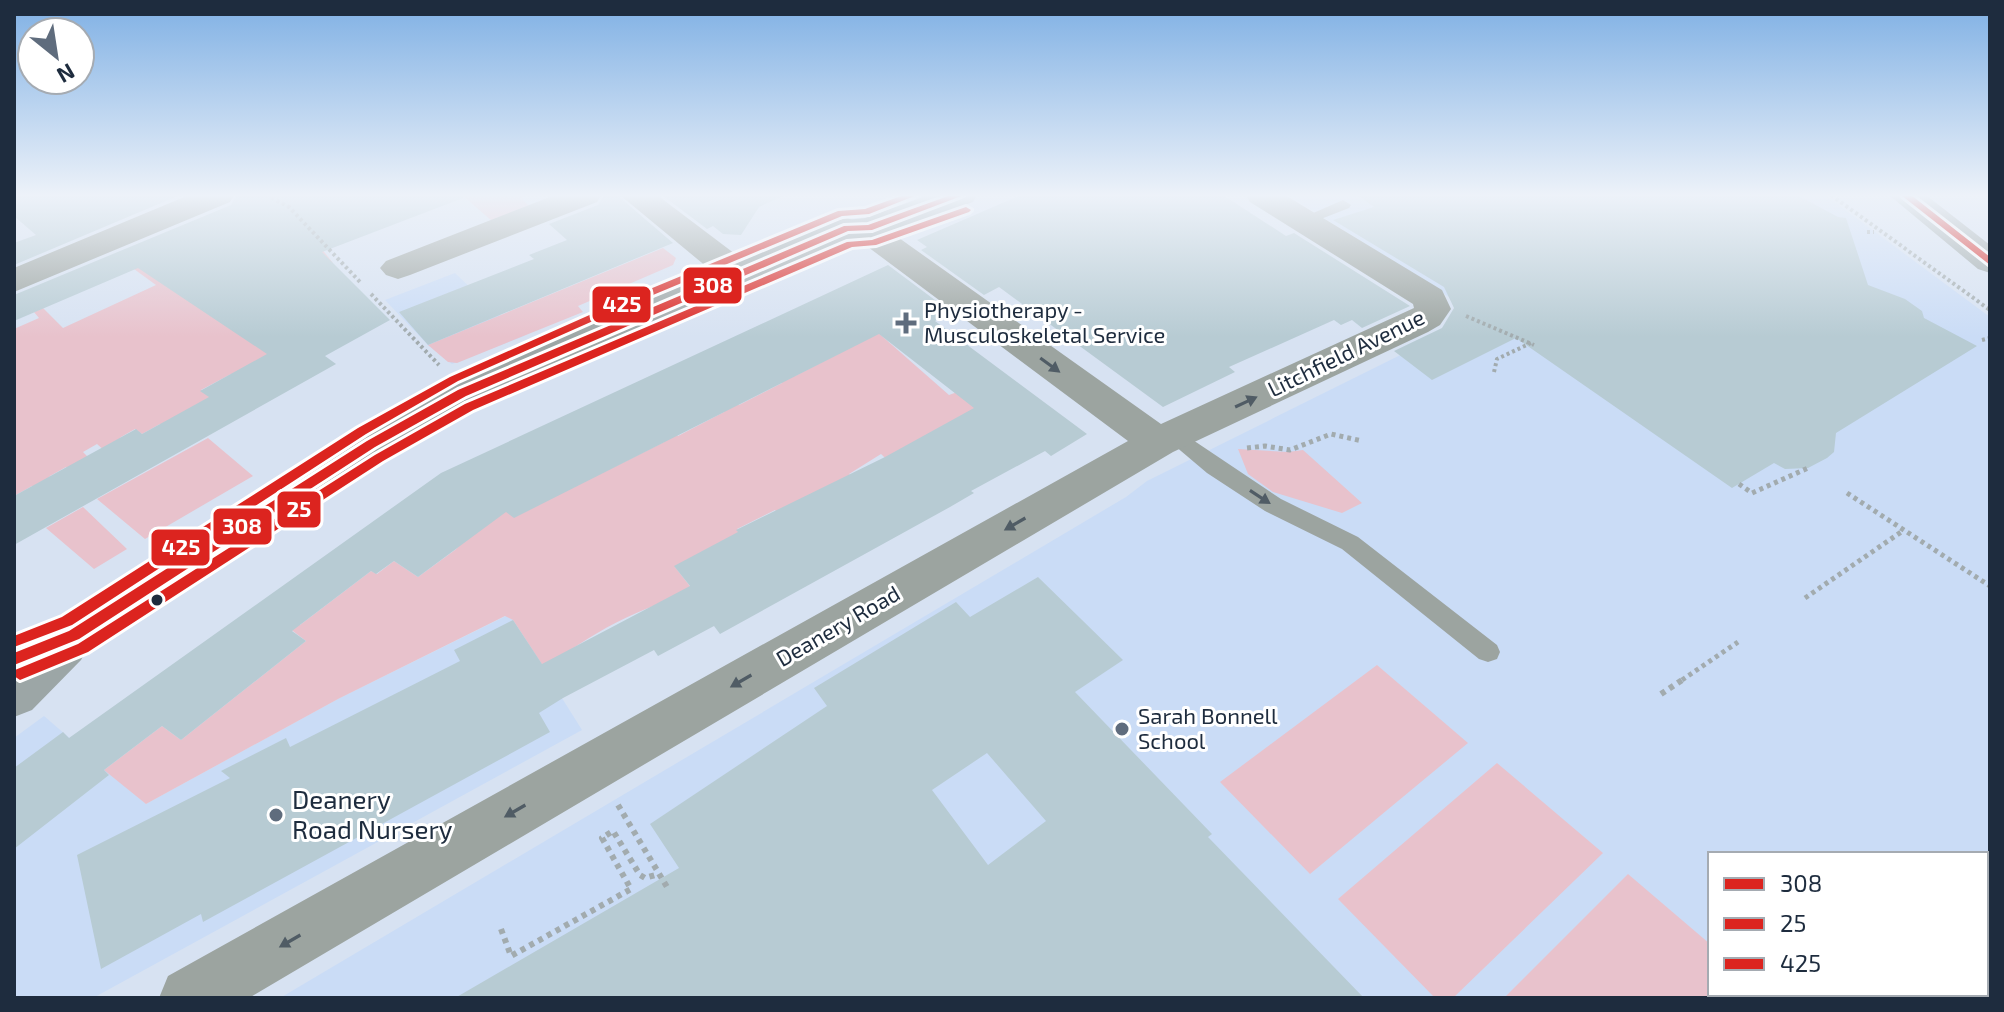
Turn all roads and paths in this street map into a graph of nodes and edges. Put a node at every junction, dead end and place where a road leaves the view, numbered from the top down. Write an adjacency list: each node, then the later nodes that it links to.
1 (106, 242): 12 (street)
2 (464, 242): 10 (street)
3 (697, 242): 11 (street)
4 (813, 242): 11 (main road)
5 (883, 242): 19 (street, one-way to 19)
6 (1338, 242): 13 (street, Litchfield Avenue)
7 (1896, 242): 14 (path)
8 (1965, 242): 9 (main road)
9 (1990, 262)
10 (398, 268)
11 (738, 274): 26 (main road)
12 (14, 281)
13 (1429, 298): 17 (path); 19 (street, Litchfield Avenue, one-way to 13)
14 (1990, 310)
15 (1990, 338): 16 (path)
16 (1982, 340)
17 (1494, 372)
18 (1362, 441): 19 (path)
19 (1152, 446): 28 (lane, one-way to 28); 32 (street, Deanery Road, one-way to 32)
20 (1808, 468): 21 (path)
21 (1739, 484)
22 (1847, 493): 23 (path)
23 (1904, 530): 24 (path); 25 (path)
24 (1990, 586)
25 (1805, 598)
26 (74, 635): 29 (main road); 31 (main road)
27 (1738, 642): 30 (path)
28 (1488, 652)
29 (14, 659)
30 (1661, 694)
31 (14, 695)
32 (595, 765): 33 (path); 36 (street, Deanery Road, one-way to 36)
33 (659, 874): 34 (path); 35 (path)
34 (667, 887)
35 (501, 929)
36 (190, 998)

